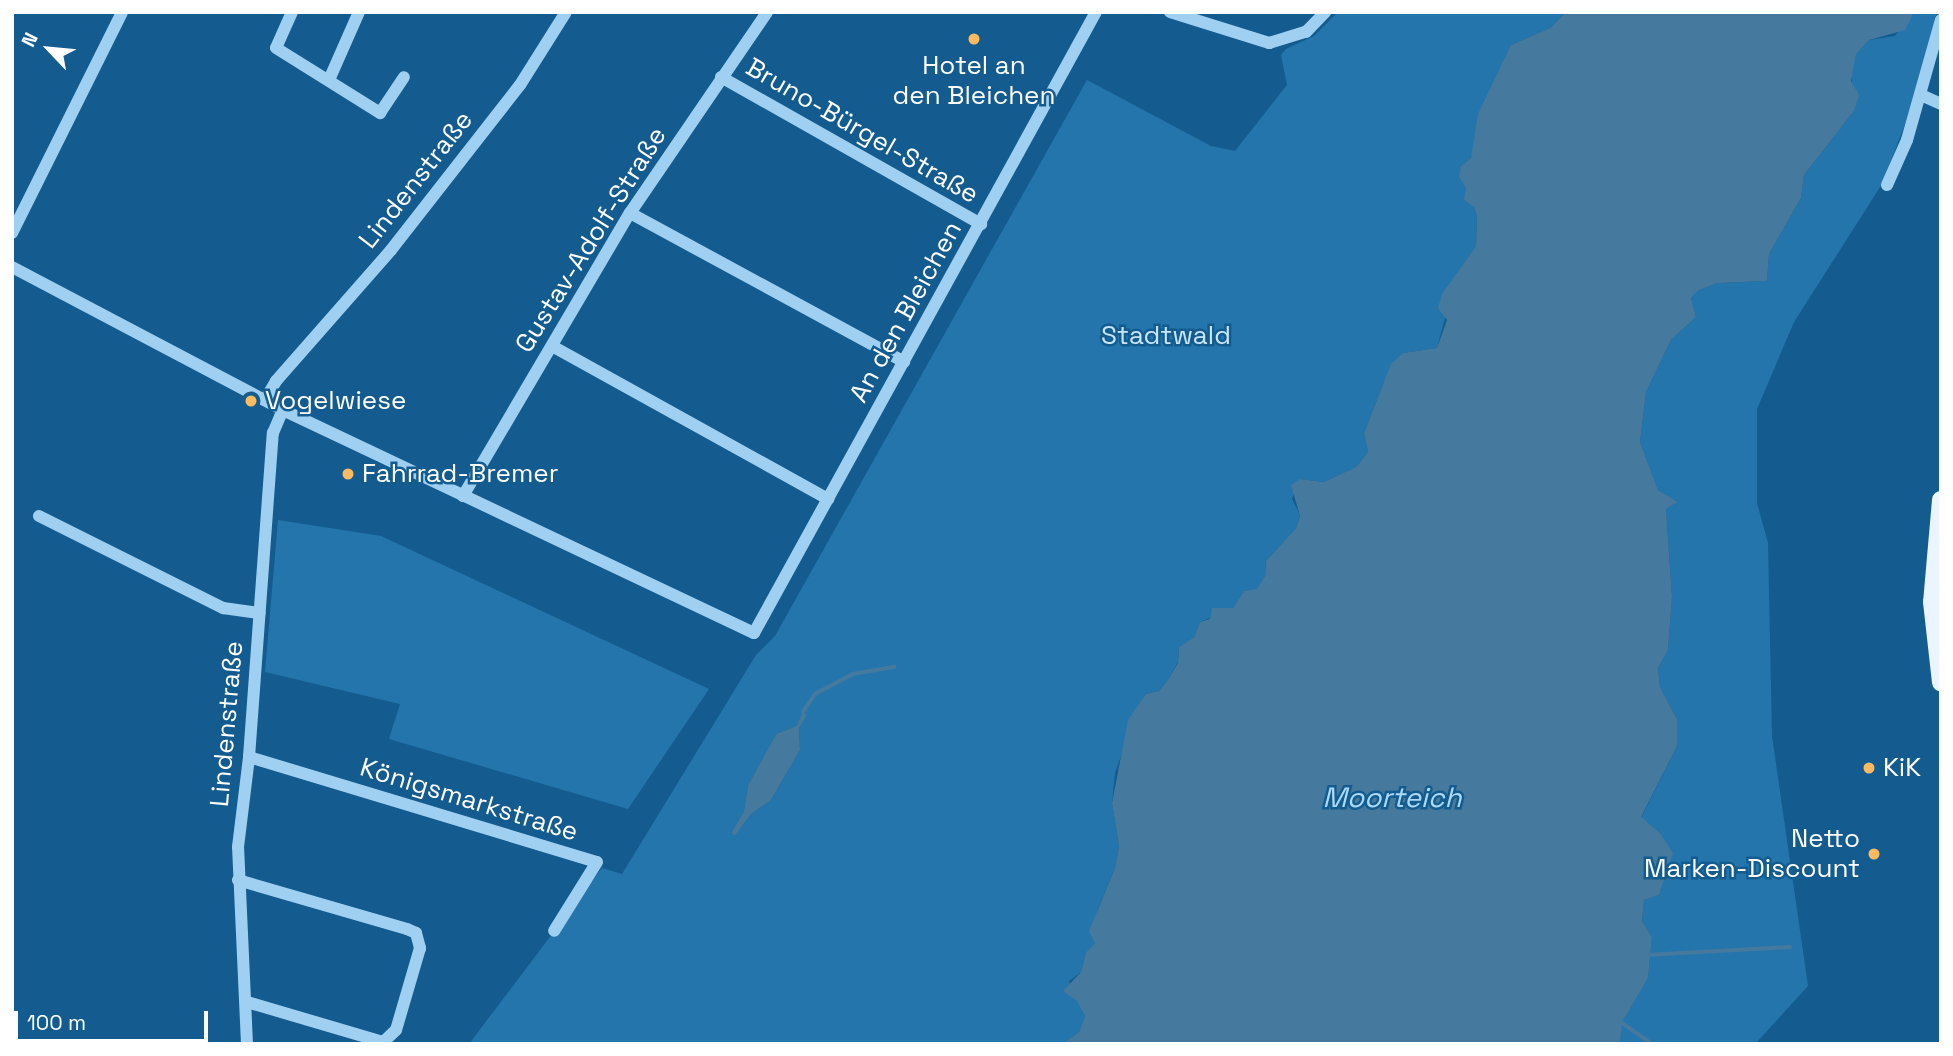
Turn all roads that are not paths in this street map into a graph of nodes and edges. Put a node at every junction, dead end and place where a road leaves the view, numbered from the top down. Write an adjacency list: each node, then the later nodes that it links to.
1 (122, 12): 18 (street)
2 (292, 12): 12 (street)
3 (359, 12): 12 (street)
4 (566, 12): 22 (street, Lindenstraße)
5 (767, 12): 11 (street, Gustav-Adolf-Straße)
6 (1096, 12): 17 (street, An den Bleichen)
7 (1170, 12): 8 (street)
8 (1325, 12)
9 (1941, 20): 13 (street)
10 (404, 77): 12 (street)
11 (721, 77): 16 (street, Gustav-Adolf-Straße); 17 (street, Bruno-Bürgel-Straße)
12 (329, 80)
13 (1921, 95): 14 (street); 15 (street)
14 (1941, 104)
15 (1887, 185)
16 (630, 213): 20 (street, Gustav-Adolf-Straße); 21 (street)
17 (981, 224): 21 (street, An den Bleichen)
18 (12, 233)
19 (12, 267): 22 (street)
20 (552, 346): 24 (street, Gustav-Adolf-Straße); 25 (street)
21 (904, 362): 25 (street, An den Bleichen)
22 (265, 400): 23 (street)
23 (283, 410): 24 (street); 28 (street, Lindenstraße)
24 (463, 496): 25 (street, An den Bleichen)
25 (828, 499)
26 (1941, 500): 29 (main road)
27 (39, 516): 28 (street)
28 (260, 613): 30 (street, Lindenstraße)
29 (1940, 672)
30 (249, 757): 31 (street, Lindenstraße); 32 (street, Königsmarkstraße)
31 (238, 880): 33 (street, Lindenstraße); 33 (street)
32 (554, 931)
33 (247, 1002): 34 (street, Lindenstraße)
34 (247, 1044)

